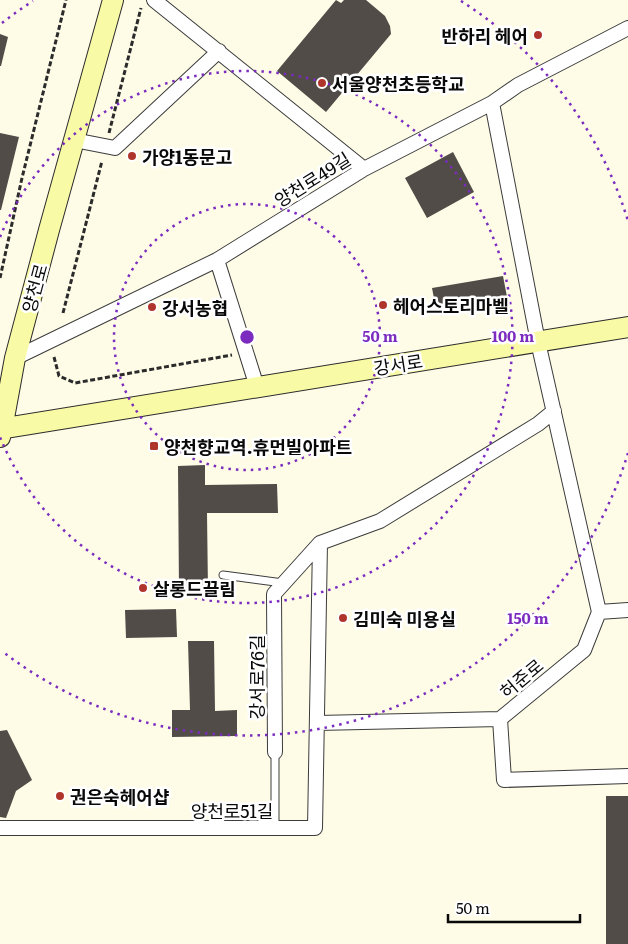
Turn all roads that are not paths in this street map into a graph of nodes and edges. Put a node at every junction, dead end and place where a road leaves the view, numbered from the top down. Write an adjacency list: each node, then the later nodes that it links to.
1 (114, 0): 6 (main road, 양천로)
2 (154, 0): 4 (street)
3 (628, 28): 5 (street, 양천로49길)
4 (218, 51): 6 (street); 7 (street)
5 (492, 103): 7 (street, 양천로49길); 10 (street)
6 (74, 140): 11 (main road, 양천로)
7 (364, 169): 8 (street, 양천로49길)
8 (217, 260): 11 (street, 양천로49길); 12 (street)
9 (628, 327): 10 (main road, 강서로)
10 (538, 342): 12 (main road, 강서로); 13 (street)
11 (15, 358): 14 (main road, 양천로)
12 (258, 387): 14 (main road, 강서로)
13 (554, 411): 15 (street, 강서로76길); 19 (street)
14 (1, 432)
15 (320, 543): 17 (street, 강서로76길); 21 (street)
16 (222, 575): 17 (lane)
17 (284, 583): 22 (street, 강서로76길)
18 (628, 610): 19 (street)
19 (598, 612): 20 (street, 허준로)
20 (500, 719): 21 (street); 23 (street, 허준로)
21 (317, 723): 25 (street, 양천로51길)
22 (275, 752): 25 (lane, 강서로76길)
23 (628, 776)
24 (0, 828): 25 (street, 양천로51길)
25 (275, 828)

